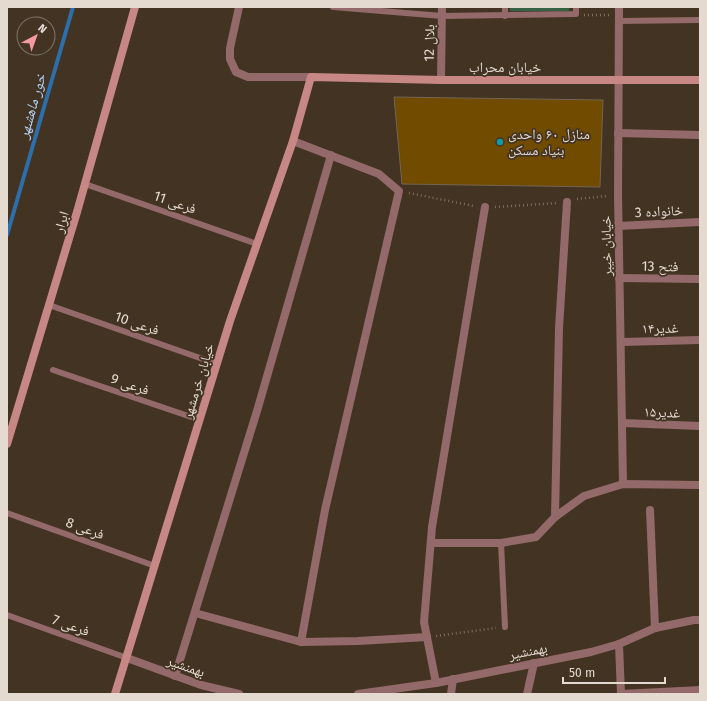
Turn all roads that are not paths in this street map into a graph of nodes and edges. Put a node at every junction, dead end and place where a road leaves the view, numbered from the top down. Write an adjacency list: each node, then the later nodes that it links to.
1 (135, 7): 19 (street, ابرار)
2 (239, 7): 11 (street)
3 (333, 7): 8 (lane)
4 (442, 7): 8 (street, بلال 12)
5 (505, 7): 9 (lane)
6 (576, 7): 9 (lane)
7 (619, 14): 10 (lane); 13 (street, خیابان خیبر)
8 (442, 16): 9 (lane); 12 (street, بلال 12)
9 (505, 16)
10 (700, 20)
11 (311, 77): 12 (street, خیابان محراب); 17 (street, خیابان خرمشهر)
12 (441, 80): 13 (street, خیابان محراب)
13 (619, 80): 14 (street, خیابان محراب); 15 (street, خیابان خیبر)
14 (700, 80)
15 (618, 133): 16 (street); 23 (street, خیابان خیبر)
16 (700, 135)
17 (293, 140): 18 (street); 24 (street, خیابان خرمشهر)
18 (331, 155): 44 (street); 50 (street)
19 (85, 184): 24 (lane, فرعی 11); 27 (street, ابرار)
20 (567, 202): 40 (street)
21 (485, 208): 41 (street)
22 (700, 222): 23 (street, خانواده 3)
23 (618, 226): 25 (street, خیابان خیبر)
24 (257, 244): 30 (street, خیابان خرمشهر)
25 (620, 278): 26 (street, فتح 13); 29 (street, خیابان خیبر)
26 (700, 279)
27 (49, 305): 30 (lane, فرعی 10); 35 (street, ابرار)
28 (700, 340): 29 (street, غدیر۱۴)
29 (621, 342): 33 (street, خیابان خیبر)
30 (217, 364): 32 (street, خیابان خرمشهر)
31 (53, 370): 32 (lane, فرعی 9)
32 (200, 420): 43 (street, خیابان خرمشهر)
33 (622, 424): 34 (street, غدیر۱۵); 36 (street, خیابان خیبر)
34 (700, 426)
35 (7, 444)
36 (623, 484): 37 (street); 40 (street)
37 (700, 485)
38 (650, 510): 48 (street)
39 (7, 513): 43 (lane, فرعی 8)
40 (555, 516): 42 (street)
41 (430, 543): 42 (street); 49 (street)
42 (501, 543): 47 (lane)
43 (155, 566): 52 (street, خیابان خرمشهر)
44 (195, 613): 50 (street); 54 (street)
45 (7, 615): 52 (lane, فرعی 7)
46 (700, 620): 48 (street, بهمنشیر)
47 (505, 627)
48 (656, 628): 51 (street, بهمنشیر)
49 (427, 637): 50 (street); 56 (street)
50 (301, 642)
51 (619, 644): 53 (street, بهمنشیر); 64 (street)
52 (127, 658): 54 (street, بهمنشیر); 59 (street, خیابان خرمشهر)
53 (534, 663): 55 (street, بهمنشیر); 63 (street)
54 (175, 676): 58 (street, بهمنشیر)
55 (453, 679): 56 (street, بهمنشیر); 62 (street)
56 (436, 682): 61 (street, بهمنشیر)
57 (700, 690): 64 (street)
58 (228, 693): 60 (street, بهمنشیر)
59 (116, 694)
60 (239, 694)
61 (358, 694)
62 (452, 694)
63 (526, 694)
64 (621, 694)

